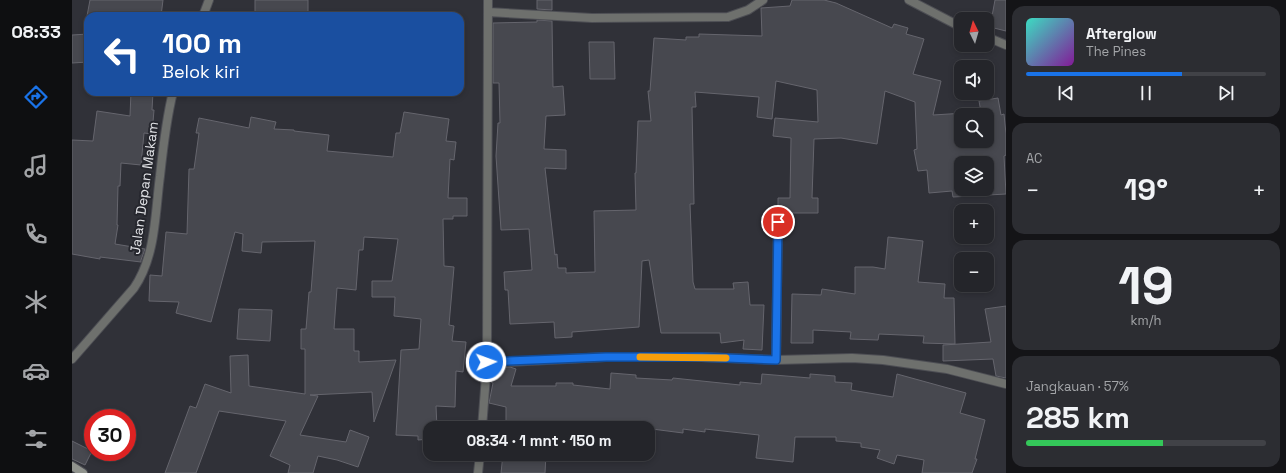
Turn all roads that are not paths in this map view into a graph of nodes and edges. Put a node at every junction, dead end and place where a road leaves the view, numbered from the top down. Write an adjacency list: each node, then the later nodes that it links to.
1 (209, 0): 5 (street)
2 (488, 0): 6 (street)
3 (763, 0): 6 (street)
4 (909, 0): 7 (street)
5 (204, 12)
6 (488, 12): 14 (street)
7 (954, 23)
8 (994, 40): 9 (street)
9 (1006, 45)
10 (171, 96): 12 (street, Jalan Depan Makam)
11 (778, 222): 13 (street)
12 (72, 358)
13 (776, 360): 14 (street); 15 (street)
14 (486, 362): 16 (street)
15 (1006, 384)
16 (482, 421)
17 (479, 461): 20 (street)
18 (72, 466): 19 (main road)
19 (83, 473)
20 (478, 473)

